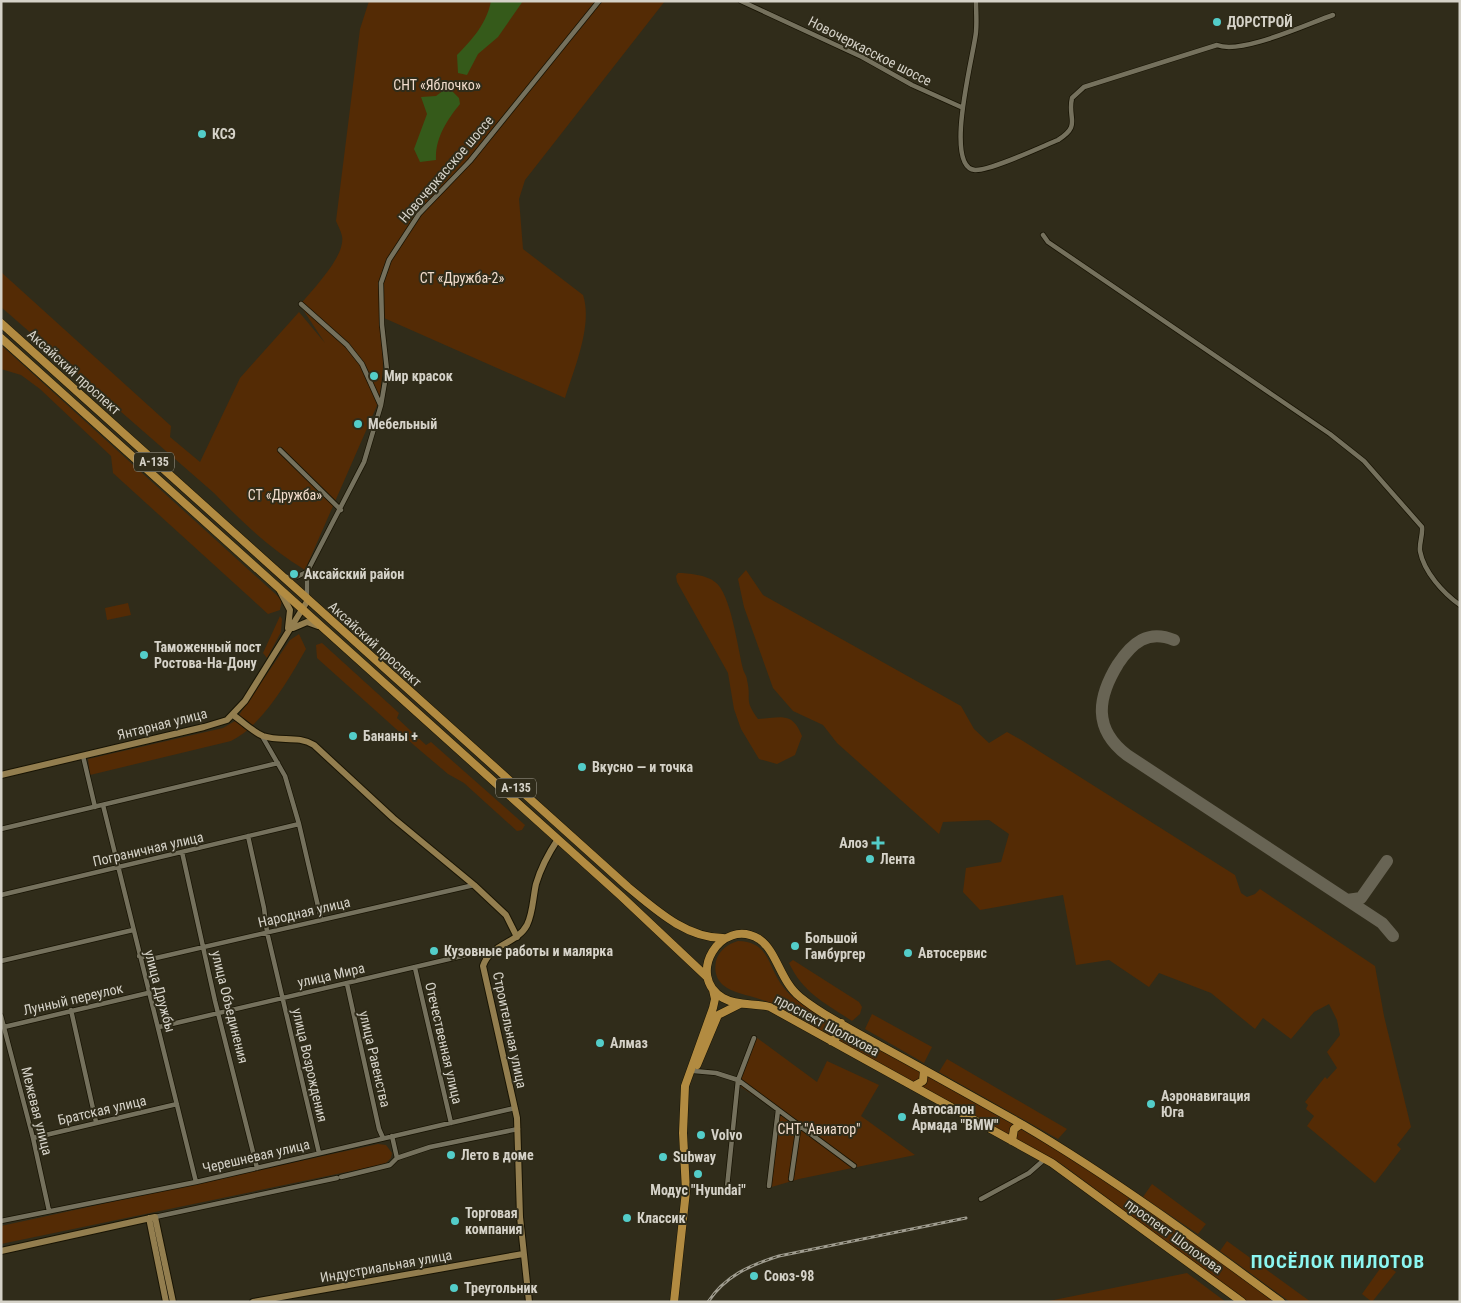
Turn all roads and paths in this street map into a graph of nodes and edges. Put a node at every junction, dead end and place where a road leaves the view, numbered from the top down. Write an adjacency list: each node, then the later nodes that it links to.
1 (599, 1): 10 (street, Новочеркасское шоссе)
2 (741, 1): 5 (street, Новочеркасское шоссе)
3 (976, 1): 5 (street)
4 (1333, 15): 5 (street)
5 (961, 107)
6 (1043, 236): 17 (street)
7 (301, 304): 10 (street)
8 (1, 323): 14 (main road, Аксайский проспект / А-135)
9 (1, 338): 15 (main road, Аксайский проспект / А-135)
10 (381, 405): 12 (street, Новочеркасское шоссе)
11 (280, 450): 12 (street)
12 (341, 510): 13 (street, Новочеркасское шоссе)
13 (307, 572): 14 (street); 16 (street)
14 (282, 577): 16 (main road, Аксайский проспект / А-135)
15 (279, 590): 18 (main road, Аксайский проспект / А-135); 21 (street, Янтарная улица)
16 (308, 600): 18 (street, Янтарная улица); 20 (main road, Аксайский проспект / А-135)
17 (1460, 605)
18 (302, 611): 19 (main road, Аксайский проспект / А-135); 20 (main road); 21 (street, Янтарная улица)
19 (321, 628): 21 (street, Янтарная улица); 32 (main road, Аксайский проспект / А-135)
20 (342, 630): 41 (main road, Аксайский проспект / А-135)
21 (286, 634): 22 (street, Янтарная улица)
22 (233, 715): 23 (street); 24 (street, Янтарная улица)
23 (262, 735): 25 (street); 35 (street)
24 (83, 756): 26 (street, Янтарная улица); 28 (street)
25 (278, 763): 27 (street); 29 (street)
26 (1, 775)
27 (103, 805): 28 (street); 34 (street, улица Дружбы)
28 (94, 807): 30 (street)
29 (299, 824): 31 (street, Пограничная улица); 37 (street)
30 (1, 828)
31 (248, 836): 33 (street, Пограничная улица); 39 (street, улица Возрождения)
32 (558, 839): 40 (street); 47 (main road, Аксайский проспект / А-135)
33 (182, 852): 34 (street, Пограничная улица); 42 (street, улица Объединения)
34 (118, 867): 36 (street, Пограничная улица); 38 (street, улица Дружбы)
35 (474, 885): 37 (street, Народная улица); 40 (street)
36 (1, 895)
37 (322, 919): 39 (street, Народная улица)
38 (133, 930): 43 (street, улица Дружбы); 45 (street)
39 (267, 932): 42 (street, Народная улица); 51 (street, улица Возрождения)
40 (517, 937): 44 (street)
41 (724, 938): 47 (main road); 56 (main road, проспект Шолохова)
42 (204, 946): 43 (street, Народная улица); 54 (street, улица Объединения)
43 (139, 956): 50 (street, улица Дружбы)
44 (486, 958): 46 (street, улица Мира); 67 (street, Строительная улица)
45 (1, 961)
46 (415, 968): 48 (street, улица Мира); 70 (street, Отечественная улица)
47 (707, 977): 49 (main road)
48 (347, 984): 51 (street, улица Мира); 76 (street, улица Равенства)
49 (712, 988): 52 (main road, проспект Шолохова); 66 (main road)
50 (148, 992): 53 (street, Лунный переулок); 58 (street, улица Дружбы)
51 (282, 1000): 54 (street, улица Мира); 78 (street, улица Возрождения)
52 (742, 1003): 60 (main road, проспект Шолохова); 62 (main road)
53 (71, 1010): 57 (street, Лунный переулок); 69 (street)
54 (220, 1014): 58 (street, улица Мира); 82 (street, улица Объединения)
55 (1, 1016): 57 (street, Межевая улица)
56 (841, 1023): 60 (main road); 61 (main road, проспект Шолохова)
57 (4, 1027): 75 (street, Межевая улица)
58 (159, 1027): 65 (street, улица Дружбы)
59 (754, 1038): 63 (street)
60 (831, 1041): 64 (main road, проспект Шолохова)
61 (924, 1070): 64 (main road); 72 (main road, проспект Шолохова)
62 (694, 1071): 63 (street); 66 (main road)
63 (738, 1080): 68 (street); 86 (street)
64 (914, 1086): 77 (main road, проспект Шолохова)
65 (177, 1104): 69 (street, Братская улица); 84 (street, улица Дружбы)
66 (683, 1104): 97 (main road)
67 (515, 1108): 70 (street, Черешневая улица); 73 (street, Строительная улица)
68 (778, 1110): 71 (street); 85 (street)
69 (96, 1122): 75 (street, Братская улица)
70 (451, 1123): 74 (street, Черешневая улица)
71 (799, 1124): 81 (street); 83 (street)
72 (1020, 1124): 77 (main road); 99 (main road, проспект Шолохова)
73 (518, 1129): 79 (street); 92 (street, Строительная улица)
74 (392, 1136): 76 (street, Черешневая улица); 79 (street)
75 (33, 1138): 88 (street, Межевая улица)
76 (384, 1138): 78 (street, Черешневая улица)
77 (1012, 1140): 80 (main road, проспект Шолохова)
78 (319, 1153): 82 (street, Черешневая улица)
79 (397, 1158): 89 (street)
80 (1045, 1159): 87 (street); 98 (main road, проспект Шолохова)
81 (854, 1166)
82 (257, 1168): 84 (street, Черешневая улица)
83 (791, 1179)
84 (196, 1182): 88 (street, Черешневая улица)
85 (769, 1186)
86 (727, 1187)
87 (981, 1198)
88 (49, 1211): 90 (street, Черешневая улица)
89 (152, 1217): 91 (street); 93 (street); 94 (street)
90 (1, 1221)
91 (1, 1251)
92 (523, 1254): 95 (street, Индустриальная улица); 96 (street, Строительная улица)
93 (166, 1302)
94 (173, 1302)
95 (252, 1302)
96 (529, 1302)
97 (674, 1302)
98 (1242, 1302)
99 (1281, 1302)

